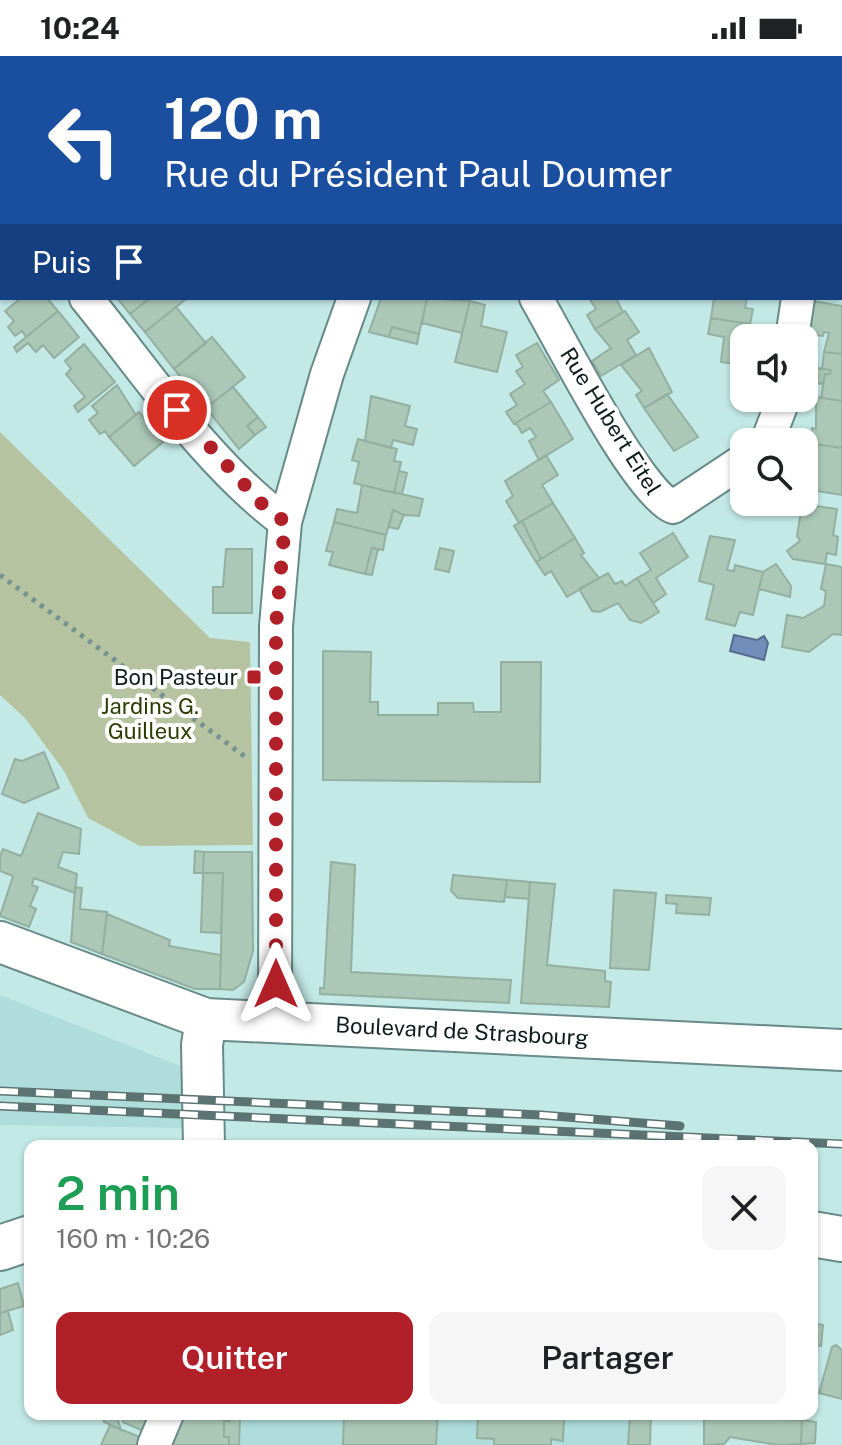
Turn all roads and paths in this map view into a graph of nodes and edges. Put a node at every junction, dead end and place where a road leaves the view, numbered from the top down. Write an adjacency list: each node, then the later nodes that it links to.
1 (88, 300): 7 (street)
2 (353, 300): 7 (street)
3 (537, 300): 6 (street, Rue Hubert Eitel)
4 (798, 300): 5 (street)
5 (794, 324)
6 (730, 469)
7 (285, 522): 9 (street)
8 (0, 575): 9 (path)
9 (276, 766): 12 (street)
10 (0, 942): 11 (street, Boulevard de Strasbourg)
11 (206, 1019): 12 (street, Boulevard de Strasbourg); 14 (street)
12 (275, 1023): 13 (street, Boulevard de Strasbourg)
13 (842, 1050)
14 (204, 1140)
15 (842, 1225): 16 (main road)
16 (818, 1231)
17 (818, 1233): 18 (main road)
18 (842, 1239)
19 (24, 1240): 20 (main road)
20 (0, 1248)
21 (164, 1420): 22 (street)
22 (154, 1445)

